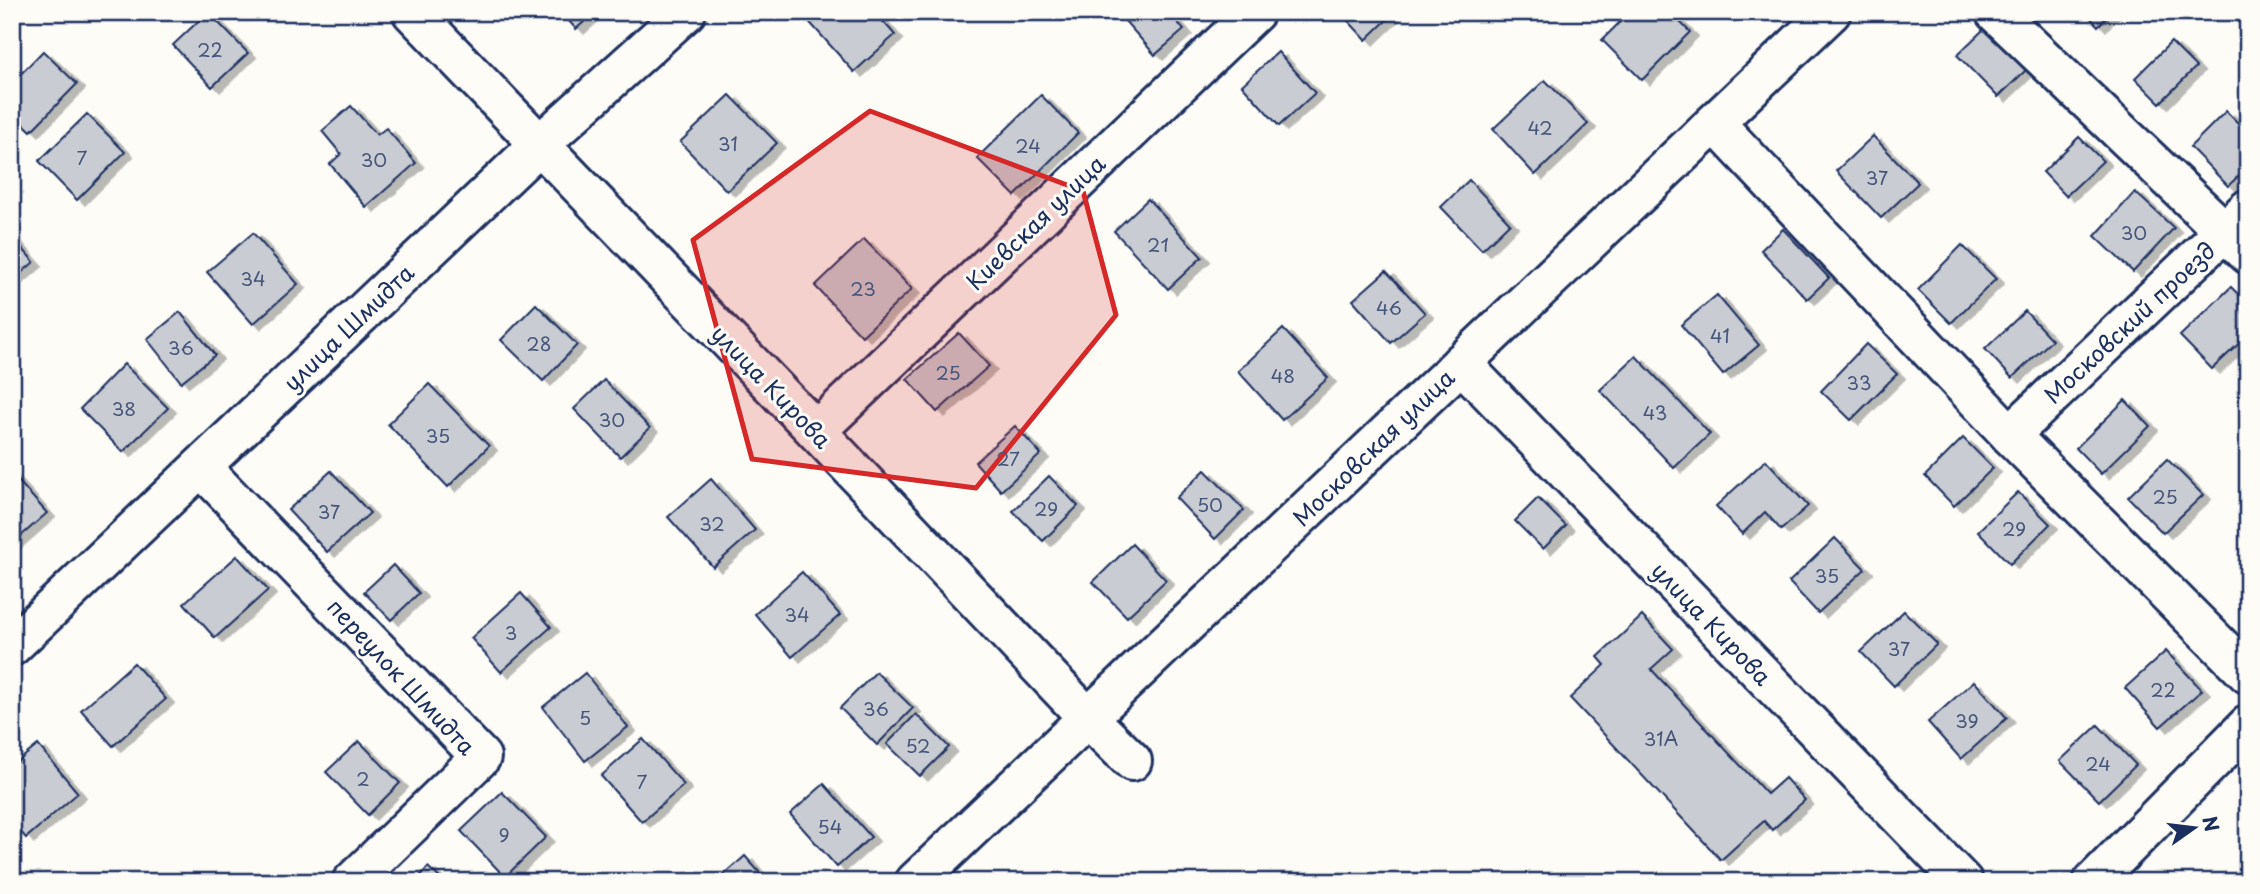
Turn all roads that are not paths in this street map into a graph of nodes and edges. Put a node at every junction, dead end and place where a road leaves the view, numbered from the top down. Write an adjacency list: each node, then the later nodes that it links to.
1 (412, 12): 7 (street, улица Кирова)
2 (686, 12): 7 (street, улица Шмидта)
3 (1255, 12): 10 (street, Киевская улица)
4 (1831, 12): 6 (street, Московская улица)
5 (1995, 12): 8 (street)
6 (1715, 123): 9 (street, Московская улица); 11 (street)
7 (539, 145): 10 (street, улица Кирова); 12 (street, улица Шмидта)
8 (2240, 232): 11 (street, Московский проезд)
9 (1461, 363): 15 (street, Московская улица); 20 (street, улица Кирова)
10 (816, 431): 15 (street, улица Кирова)
11 (2010, 435): 14 (street)
12 (201, 467): 13 (street, улица Шмидта); 18 (street, переулок Шмидта)
13 (12, 646)
14 (2248, 674)
15 (1089, 719): 17 (street, улица Кирова); 19 (street, Московская улица)
16 (2248, 725): 21 (street)
17 (1132, 761)
18 (352, 882)
19 (915, 882)
20 (1963, 882)
21 (2093, 882)

